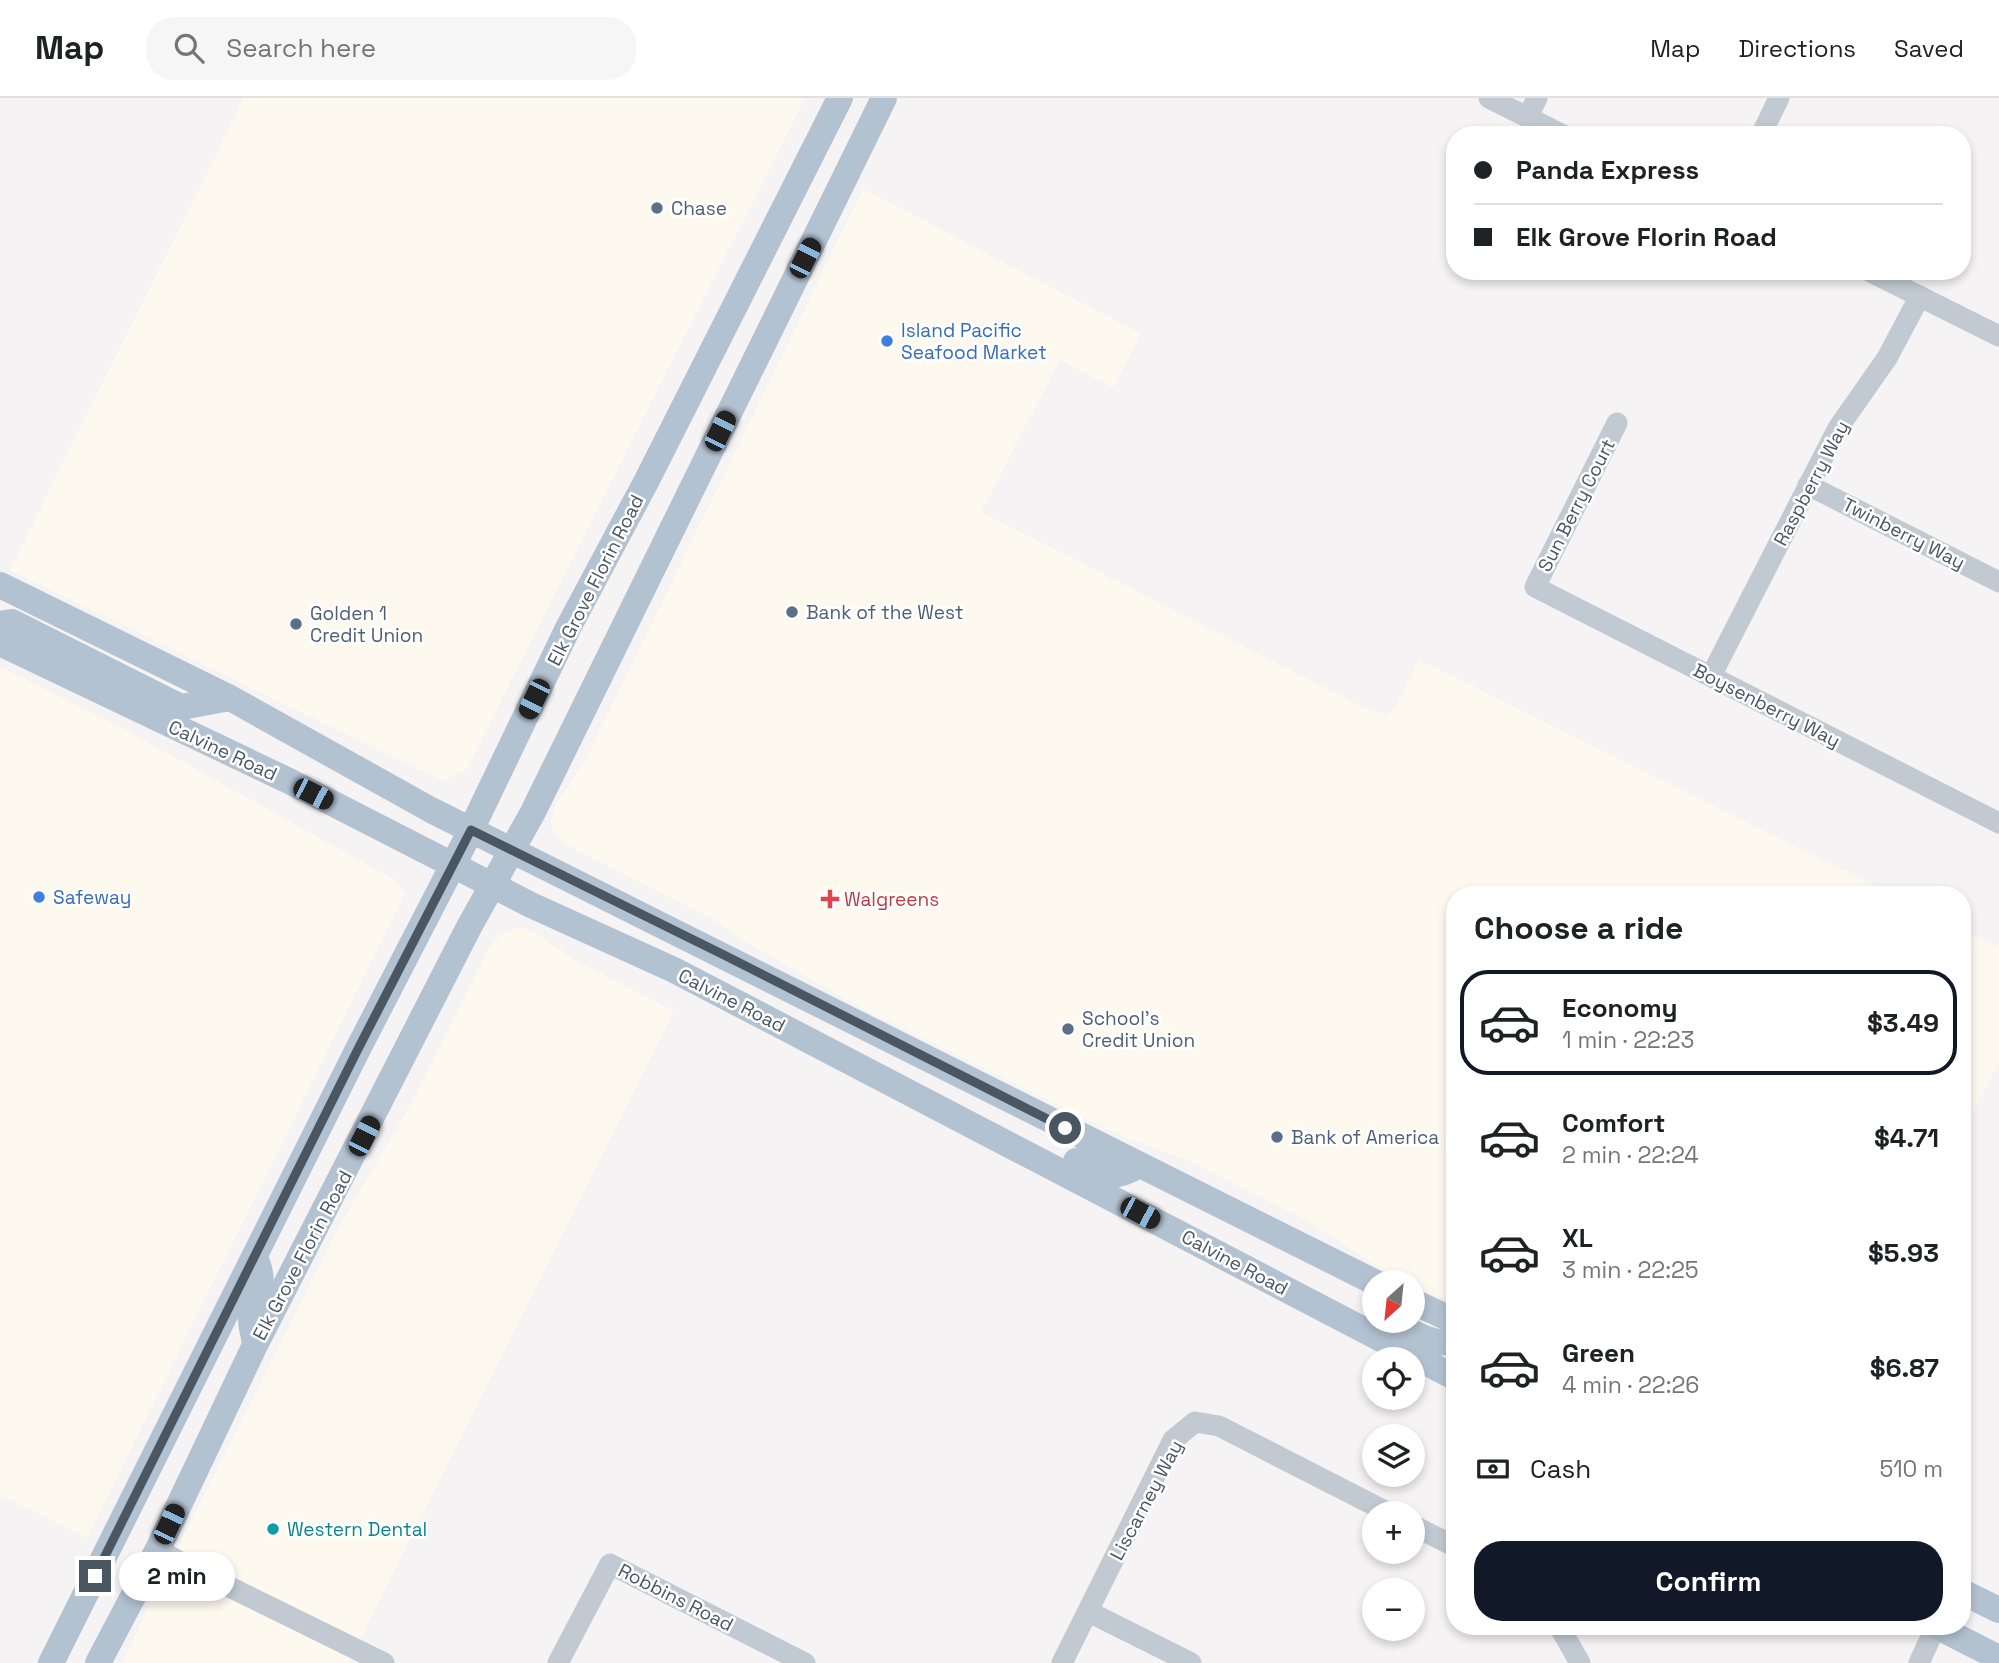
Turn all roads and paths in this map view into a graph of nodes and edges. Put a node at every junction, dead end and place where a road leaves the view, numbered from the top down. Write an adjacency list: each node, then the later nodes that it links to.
1 (840, 98): 21 (main road, Elk Grove Florin Road)
2 (884, 98): 22 (main road, Elk Grove Florin Road)
3 (1489, 98): 5 (street)
4 (1779, 98): 7 (street)
5 (1533, 108): 6 (street)
6 (1553, 126)
7 (1765, 126)
8 (1887, 280): 9 (street)
9 (1920, 296): 10 (street); 12 (street, Raspberry Way)
10 (1999, 336)
11 (1617, 423): 15 (street, Sun Berry Court)
12 (1808, 485): 13 (street, Twinberry Way); 18 (street, Raspberry Way)
13 (1999, 582)
14 (0, 585): 19 (main road, Calvine Road)
15 (1535, 587): 18 (street, Boysenberry Way)
16 (0, 624): 19 (main road)
17 (0, 643): 23 (main road, Calvine Road)
18 (1711, 676): 20 (street, Boysenberry Way)
19 (230, 698): 21 (main road, Calvine Road)
20 (1999, 822)
21 (471, 830): 22 (main road, Calvine Road); 23 (main road, Elk Grove Florin Road)
22 (513, 850): 24 (main road, Elk Grove Florin Road); 26 (main road, Calvine Road)
23 (453, 866): 24 (main road, Calvine Road); 27 (main road, Elk Grove Florin Road)
24 (492, 885): 25 (main road, Calvine Road); 35 (main road, Elk Grove Florin Road)
25 (991, 1135): 26 (main road); 29 (main road, Calvine Road)
26 (1139, 1165): 28 (main road, Calvine Road)
27 (255, 1257): 35 (main road); 48 (main road, Elk Grove Florin Road)
28 (1362, 1276)
29 (1320, 1307): 31 (main road); 36 (main road, Calvine Road)
30 (1425, 1307): 32 (main road)
31 (1362, 1314)
32 (1446, 1317)
33 (1418, 1334): 34 (main road)
34 (1446, 1343)
35 (255, 1345): 40 (main road, Elk Grove Florin Road)
36 (1446, 1369)
37 (1366, 1501): 43 (street, Liscarney Way)
38 (1425, 1532): 39 (street)
39 (1446, 1542)
40 (158, 1549): 49 (main road, Elk Grove Florin Road); 50 (street)
41 (1971, 1596): 42 (main road)
42 (1999, 1610)
43 (1088, 1612): 53 (street, Liscarney Way); 54 (street)
44 (1564, 1635): 55 (street)
45 (1932, 1635): 56 (street)
46 (1954, 1635): 47 (main road)
47 (1999, 1658)
48 (51, 1663)
49 (98, 1663)
50 (384, 1663)
51 (558, 1663): 52 (street, Robbins Road)
52 (805, 1663)
53 (1062, 1663)
54 (1191, 1663)
55 (1580, 1663)
56 (1919, 1663)

